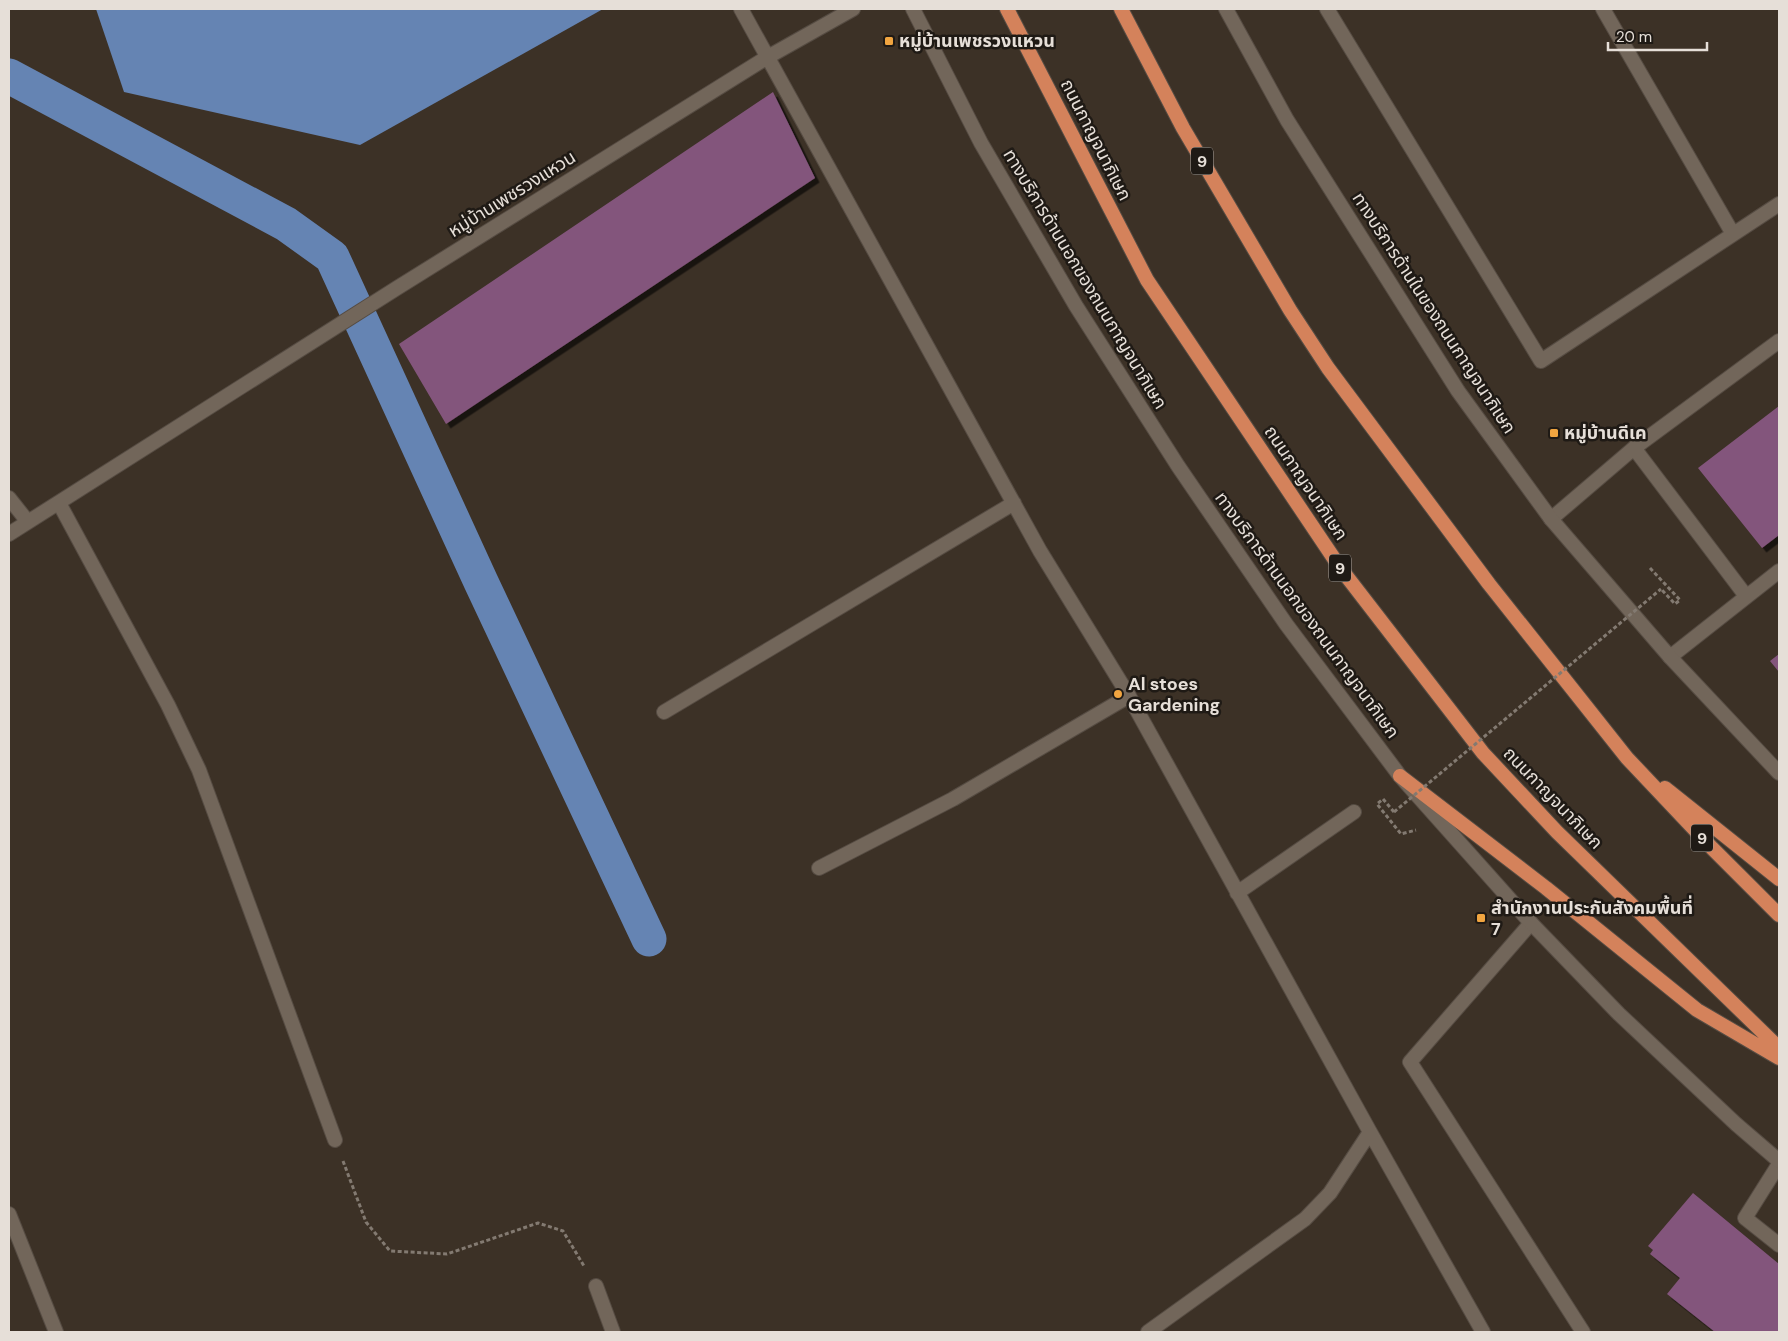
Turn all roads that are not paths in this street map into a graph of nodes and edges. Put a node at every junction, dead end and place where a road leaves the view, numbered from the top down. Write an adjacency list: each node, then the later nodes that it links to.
1 (741, 9): 9 (street)
2 (853, 9): 9 (street, หมู่บ้านเพชรวงแหวน)
3 (913, 9): 27 (street, ทางบริการด้านนอกของถนนกาญจนาภิเษก)
4 (1007, 9): 34 (highway, ถนนกาญจนาภิเษก / 9)
5 (1121, 9): 25 (highway, 9)
6 (1226, 9): 17 (street, ทางบริการด้านในของถนนกาญจนาภิเษก)
7 (1327, 9): 11 (street)
8 (1603, 9): 11 (street)
9 (766, 58): 15 (street, หมู่บ้านเพชรวงแหวน); 16 (street)
10 (1779, 204): 11 (street)
11 (1733, 234)
12 (1779, 341): 13 (street)
13 (1634, 448): 17 (street); 21 (street)
14 (9, 498): 18 (street)
15 (59, 503): 18 (street, หมู่บ้านเพชรวงแหวน); 37 (street)
16 (1014, 503): 23 (street); 24 (street)
17 (1551, 519): 22 (street, ทางบริการด้านในของถนนกาญจนาภิเษก)
18 (28, 522): 19 (street, หมู่บ้านเพชรวงแหวน)
19 (9, 534)
20 (1779, 571): 21 (street)
21 (1746, 596): 22 (street)
22 (1670, 657): 26 (street, ทางบริการด้านในของถนนกาญจนาภิเษก)
23 (1130, 696): 29 (street); 31 (street)
24 (664, 712)
25 (1627, 758): 30 (highway); 32 (highway, 9)
26 (1779, 773)
27 (1400, 776): 33 (street, ทางบริการด้านนอกของถนนกาญจนาภิเษก); 35 (highway)
28 (1354, 812): 31 (street)
29 (819, 868)
30 (1779, 879)
31 (1237, 893): 36 (street)
32 (1779, 915)
33 (1531, 923): 38 (street, ทางบริการด้านนอกของถนนกาญจนาภิเษก); 46 (street)
34 (1779, 1048)
35 (1779, 1058)
36 (1370, 1132): 44 (street); 45 (street)
37 (335, 1140)
38 (1779, 1162): 40 (street)
39 (9, 1214): 42 (street)
40 (1779, 1245)
41 (596, 1286): 43 (street)
42 (56, 1332)
43 (614, 1332)
44 (1148, 1332)
45 (1483, 1332)
46 (1583, 1332)

